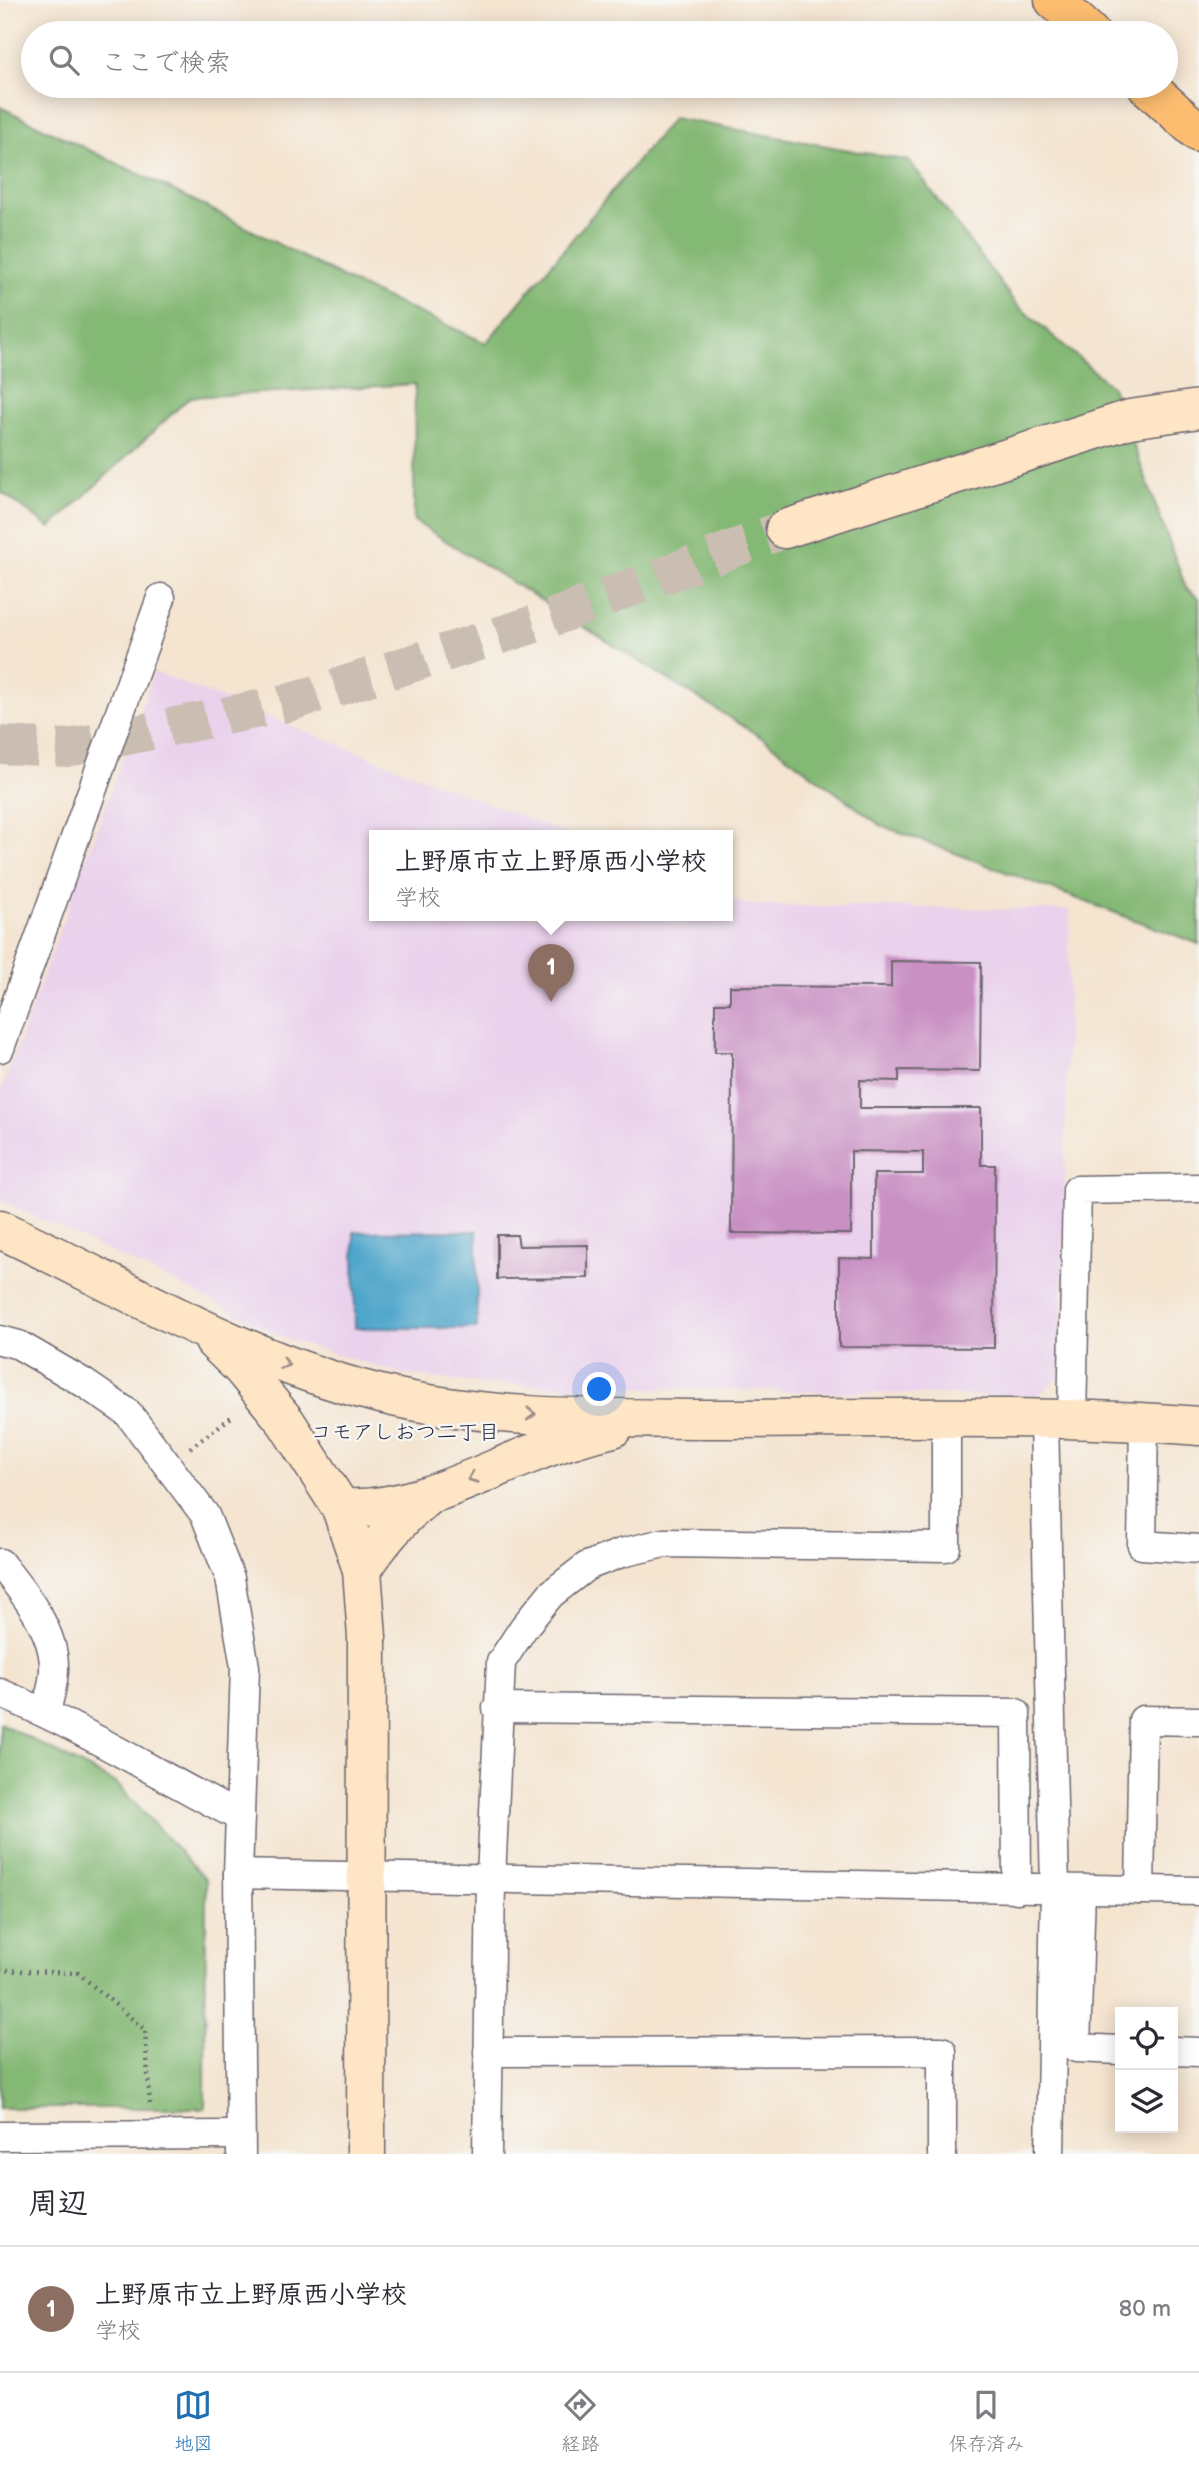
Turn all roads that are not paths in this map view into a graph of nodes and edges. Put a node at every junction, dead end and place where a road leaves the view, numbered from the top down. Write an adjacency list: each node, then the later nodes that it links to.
1 (1054, 0): 2 (highway)
2 (1077, 21)
3 (1160, 98): 4 (highway)
4 (1199, 133)
5 (1199, 410): 6 (street)
6 (785, 529)
7 (160, 598): 8 (street)
8 (0, 1048)
9 (1199, 1188): 15 (street)
10 (0, 1229): 11 (street)
11 (200, 1328): 13 (street, one-way to 13); 19 (street)
12 (0, 1340): 27 (street)
13 (653, 1419): 14 (street); 18 (street, one-way to 18)
14 (946, 1419): 15 (street); 24 (street)
15 (1058, 1420): 16 (street); 32 (street)
16 (1144, 1421): 17 (street); 20 (street)
17 (1199, 1426)
18 (427, 1497): 19 (street); 22 (street)
19 (341, 1508): 22 (street)
20 (1199, 1549)
21 (0, 1563): 25 (street)
22 (362, 1570): 29 (street)
23 (0, 1693): 25 (street)
24 (497, 1708): 30 (street); 31 (street)
25 (46, 1712): 27 (street)
26 (1199, 1721): 33 (street)
27 (240, 1817): 28 (street)
28 (238, 1874): 29 (street); 41 (street)
29 (367, 1877): 30 (street); 42 (street)
30 (491, 1878): 31 (street); 37 (street)
31 (1017, 1889): 32 (street)
32 (1068, 1889): 33 (street); 35 (street); 45 (street)
33 (1140, 1890): 34 (street)
34 (1199, 1891)
35 (1115, 2050)
36 (1178, 2051): 38 (street)
37 (488, 2052): 43 (street); 44 (street)
38 (1199, 2052)
39 (0, 2136): 40 (street)
40 (64, 2144): 41 (street)
41 (240, 2144)
42 (366, 2154)
43 (487, 2154)
44 (942, 2154)
45 (1050, 2154)

